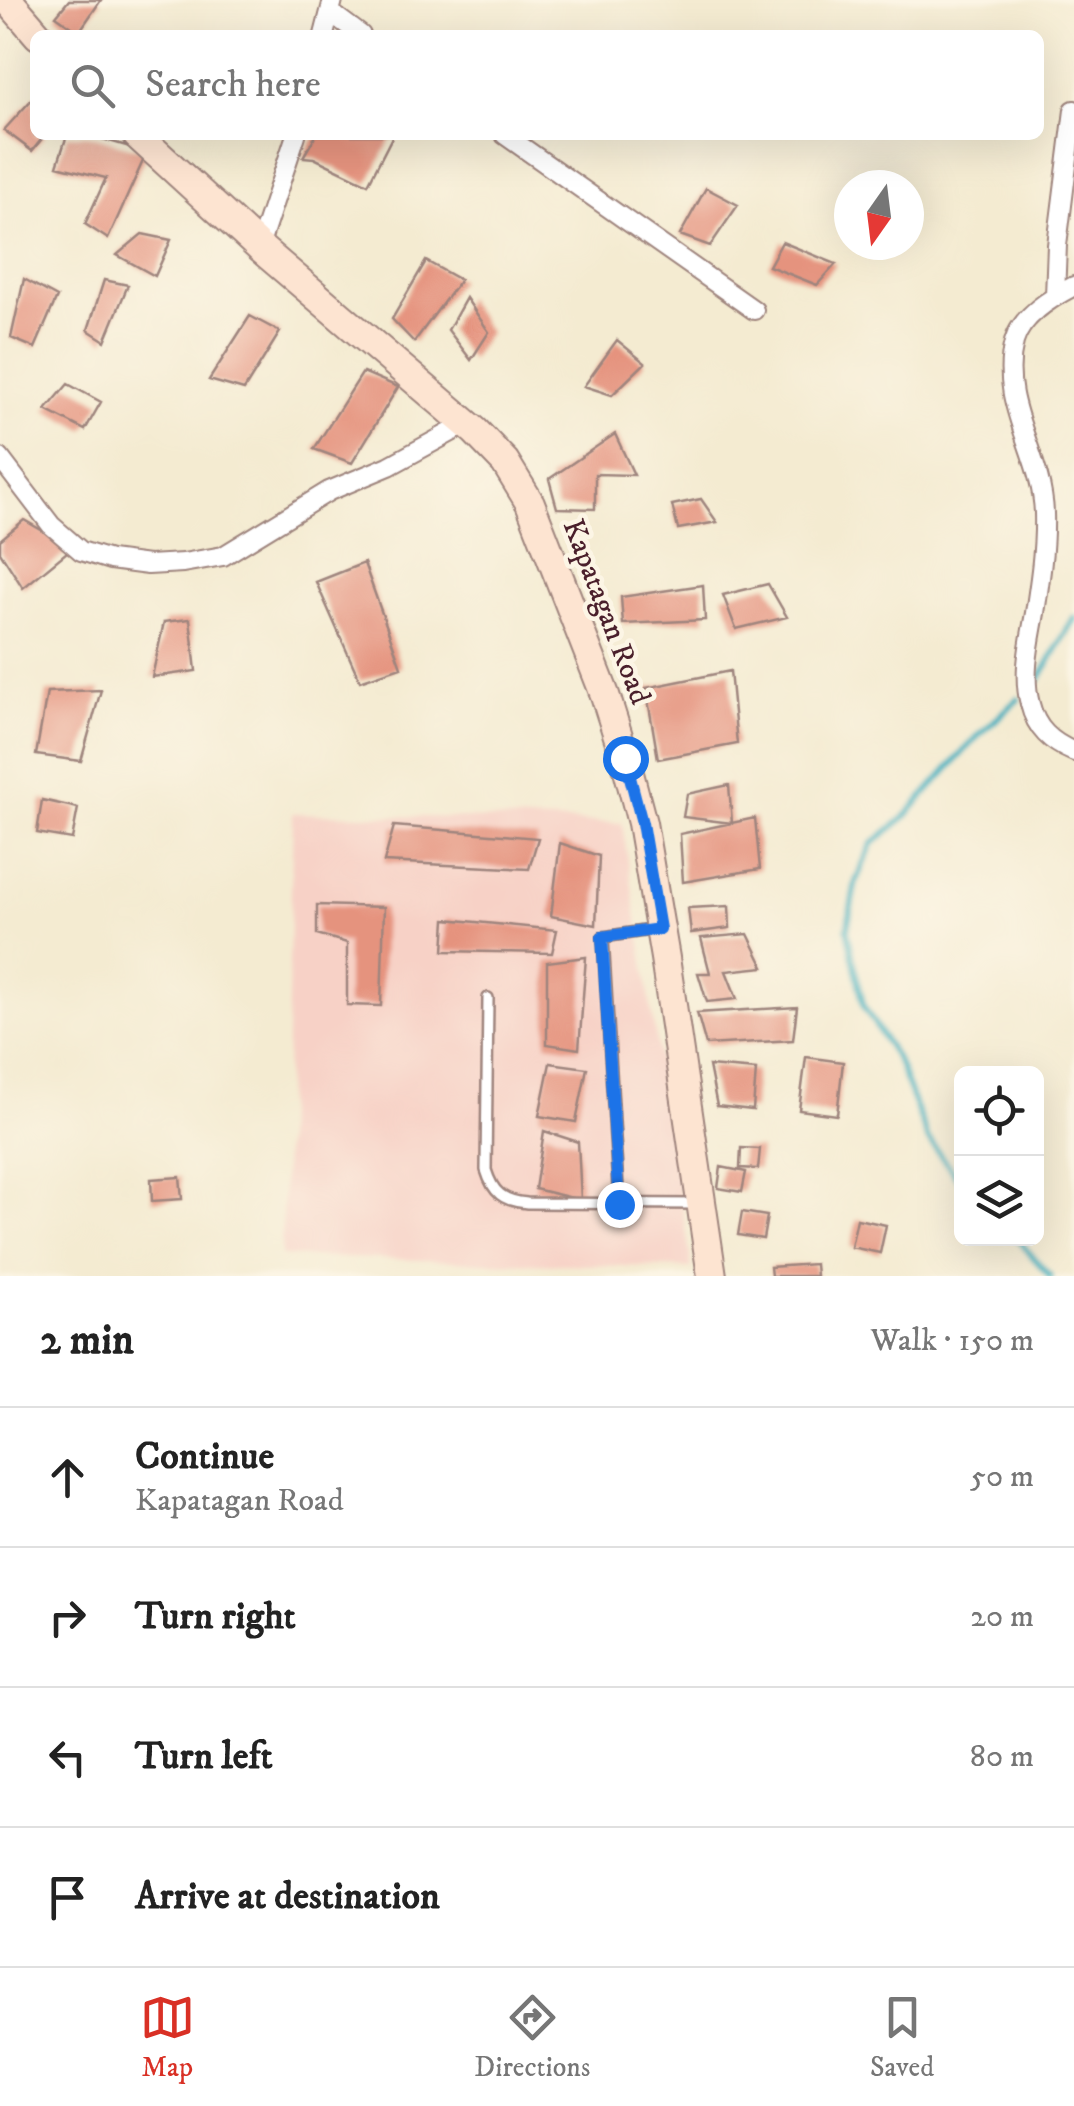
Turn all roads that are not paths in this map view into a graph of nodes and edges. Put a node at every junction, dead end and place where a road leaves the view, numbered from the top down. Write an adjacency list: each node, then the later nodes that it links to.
1 (8, 0): 3 (main road)
2 (332, 6): 4 (street)
3 (34, 30)
4 (356, 30)
5 (1074, 110): 11 (street)
6 (142, 140): 9 (main road, Kapatagan Road)
7 (294, 140): 9 (street)
8 (512, 140): 12 (street)
9 (259, 247): 13 (main road, Kapatagan Road)
10 (1074, 286): 11 (street)
11 (1055, 296): 15 (street)
12 (754, 310)
13 (466, 424): 14 (street); 16 (main road, Kapatagan Road)
14 (0, 458)
15 (1074, 752)
16 (660, 929): 18 (lane); 19 (main road, Kapatagan Road)
17 (488, 998): 18 (lane)
18 (619, 1204): 19 (lane)
19 (702, 1204): 20 (main road, Kapatagan Road)
20 (712, 1276)

